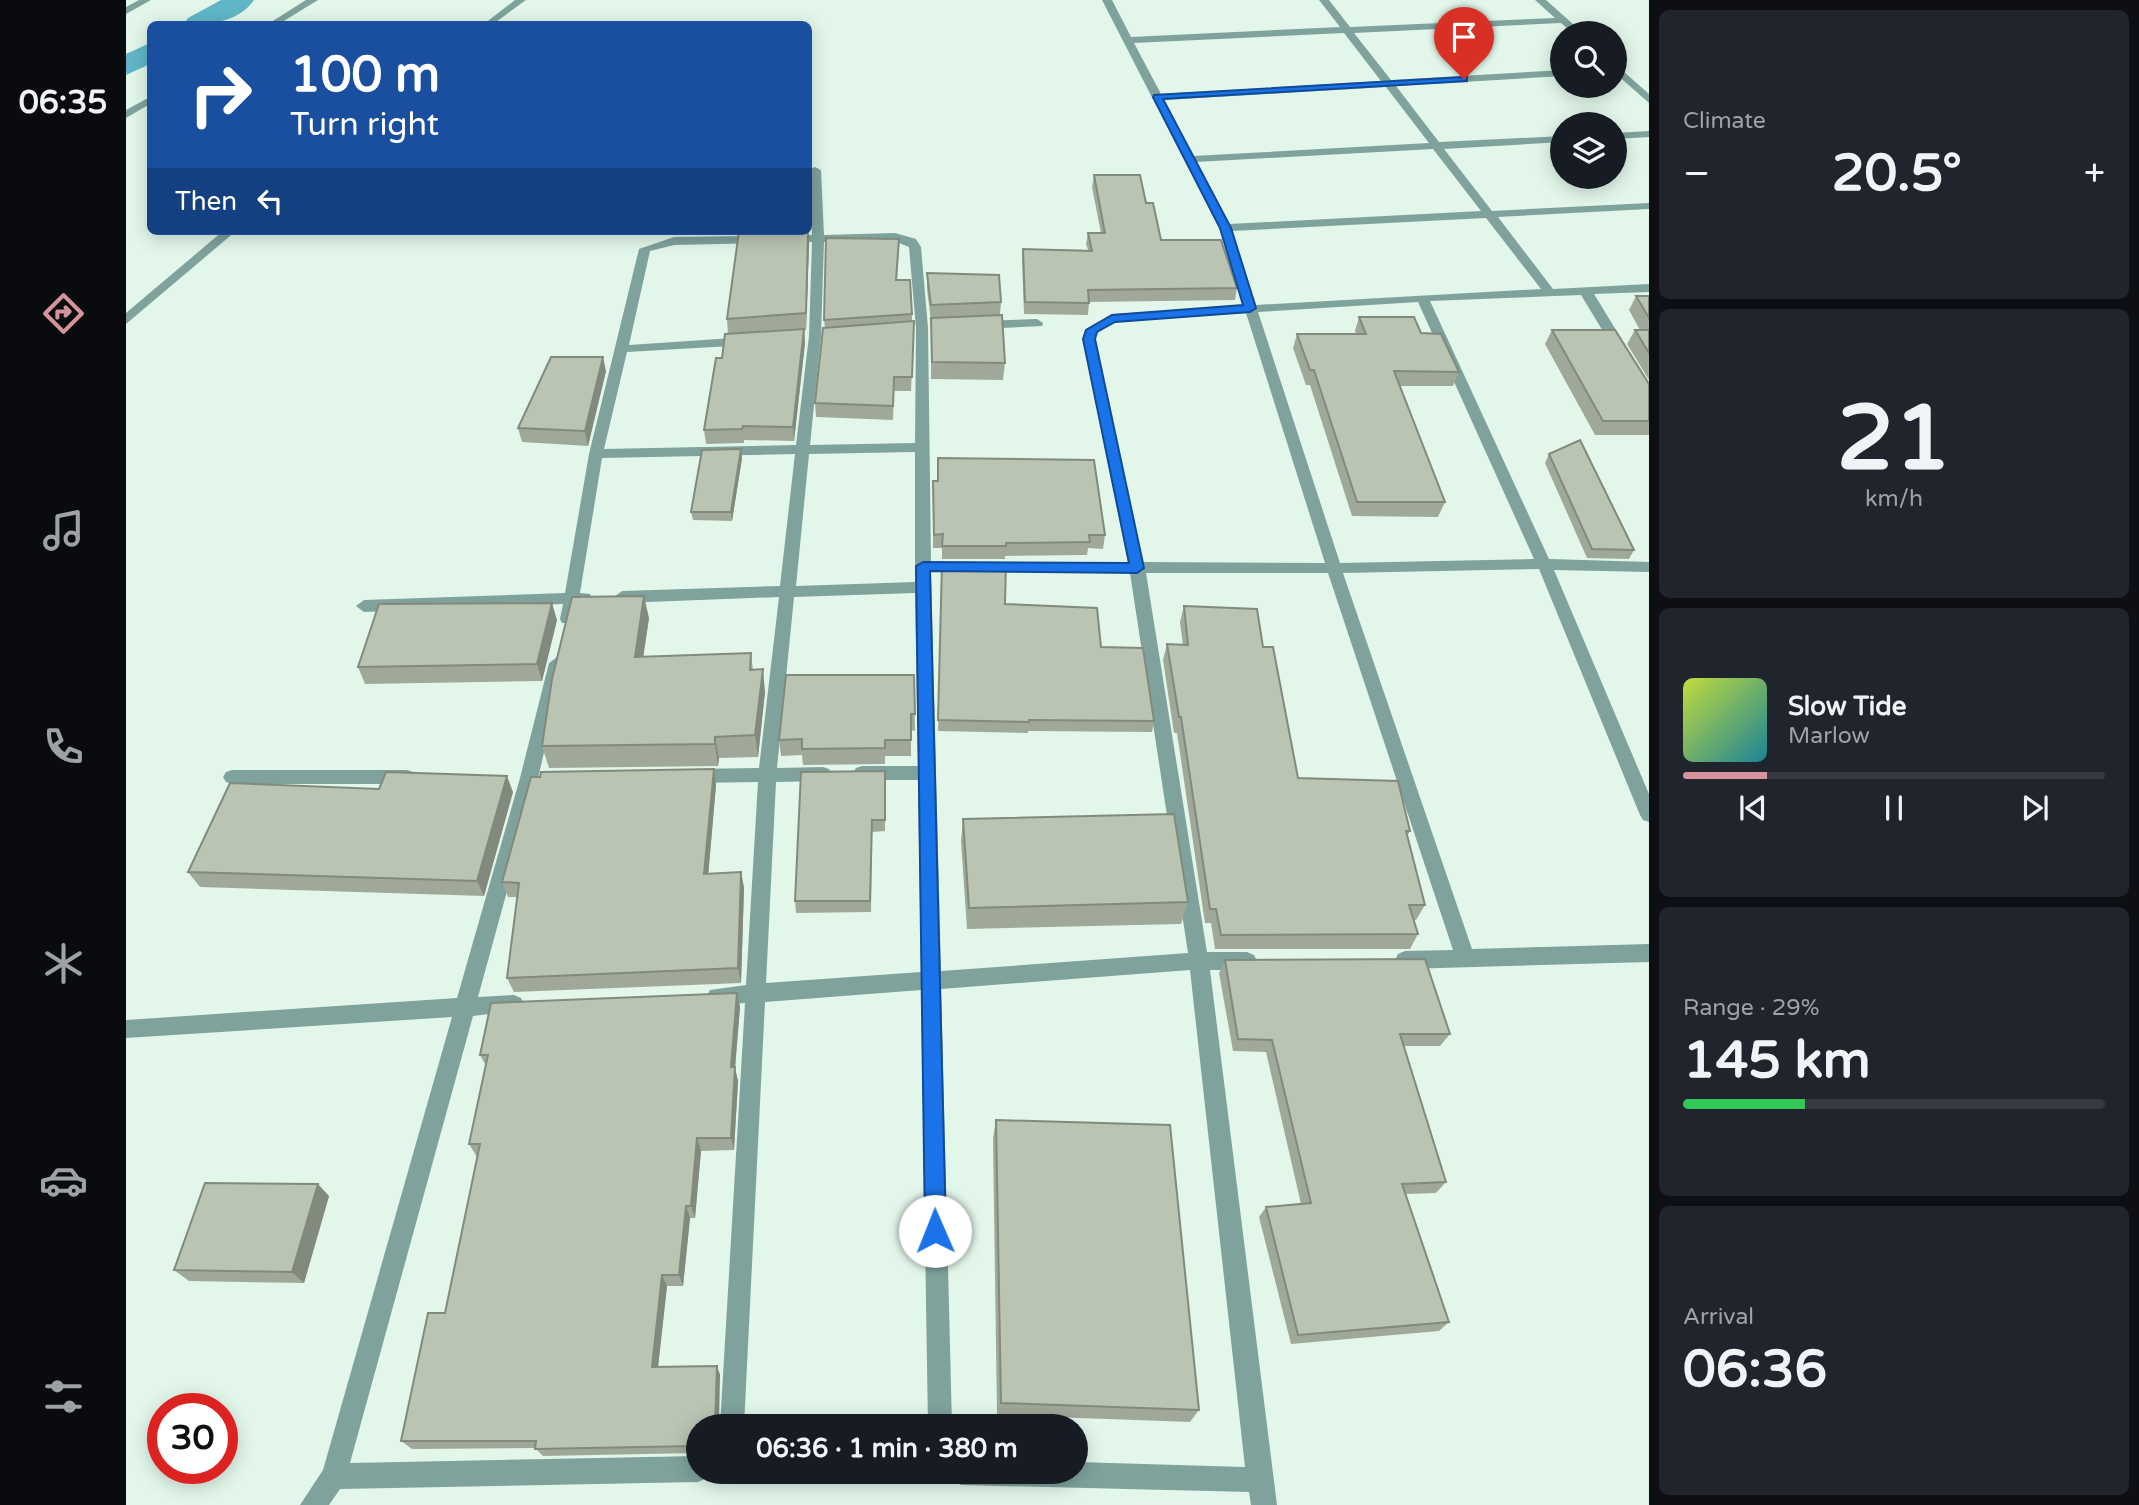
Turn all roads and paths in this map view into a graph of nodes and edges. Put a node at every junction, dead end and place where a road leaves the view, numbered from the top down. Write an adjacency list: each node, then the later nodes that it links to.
1 (146, 0): 7 (street)
2 (313, 0): 9 (street)
3 (521, 0): 10 (street)
4 (1107, 0): 12 (street)
5 (1324, 0): 11 (street)
6 (1540, 0): 8 (street)
7 (126, 11)
8 (1563, 20): 11 (street)
9 (278, 21)
10 (492, 21)
11 (1349, 30): 12 (street); 15 (street)
12 (1130, 40): 16 (street)
13 (1550, 75): 15 (street)
14 (1627, 79): 17 (street)
15 (1389, 83): 16 (street); 23 (street)
16 (1157, 97): 24 (street)
17 (1649, 100)
18 (147, 102): 19 (street)
19 (126, 115)
20 (1649, 134): 21 (street)
21 (1627, 135)
22 (1550, 140): 23 (street)
23 (1436, 145): 24 (street); 27 (street)
24 (1190, 159): 28 (street)
25 (815, 170): 30 (street)
26 (1649, 206): 27 (street)
27 (1491, 214): 28 (street); 33 (street)
28 (1225, 228): 35 (street)
29 (225, 235): 36 (street)
30 (818, 238): 40 (street); 42 (street); 43 (street)
31 (1649, 288): 32 (street)
32 (1586, 292): 33 (street); 41 (street)
33 (1550, 293): 34 (street)
34 (1422, 298): 35 (street); 45 (street)
35 (1250, 308): 48 (street); 49 (street)
36 (126, 320)
37 (1038, 323): 38 (street)
38 (960, 326)
39 (759, 340): 40 (street)
40 (620, 349): 44 (street)
41 (1628, 361)
42 (923, 447): 43 (street); 46 (street)
43 (804, 449): 44 (street); 51 (street)
44 (596, 454): 52 (street)
45 (1544, 564): 47 (street); 49 (street); 59 (street)
46 (923, 566): 48 (street); 50 (street)
47 (1649, 567)
48 (1137, 568): 49 (street); 62 (street)
49 (1334, 568): 61 (street)
50 (923, 587): 51 (street); 54 (street)
51 (788, 592): 52 (street); 55 (street)
52 (573, 598): 53 (street); 69 (street)
53 (364, 606)
54 (926, 773): 55 (street); 65 (street)
55 (767, 775): 56 (street); 66 (street)
56 (674, 776)
57 (232, 777): 58 (street)
58 (421, 778)
59 (1649, 815)
60 (1649, 953): 61 (street)
61 (1466, 960): 64 (street)
62 (1199, 961): 63 (street); 65 (street); 76 (street)
63 (1266, 961)
64 (1386, 961)
65 (930, 980): 66 (street); 72 (street)
66 (757, 994): 67 (street); 71 (street)
67 (701, 996)
68 (535, 1003): 69 (street)
69 (465, 1006): 70 (street); 74 (street)
70 (126, 1029)
71 (733, 1414)
72 (940, 1414)
73 (686, 1469): 74 (street)
74 (334, 1476): 77 (street)
75 (1088, 1481): 76 (street)
76 (1261, 1493)
77 (313, 1505)

